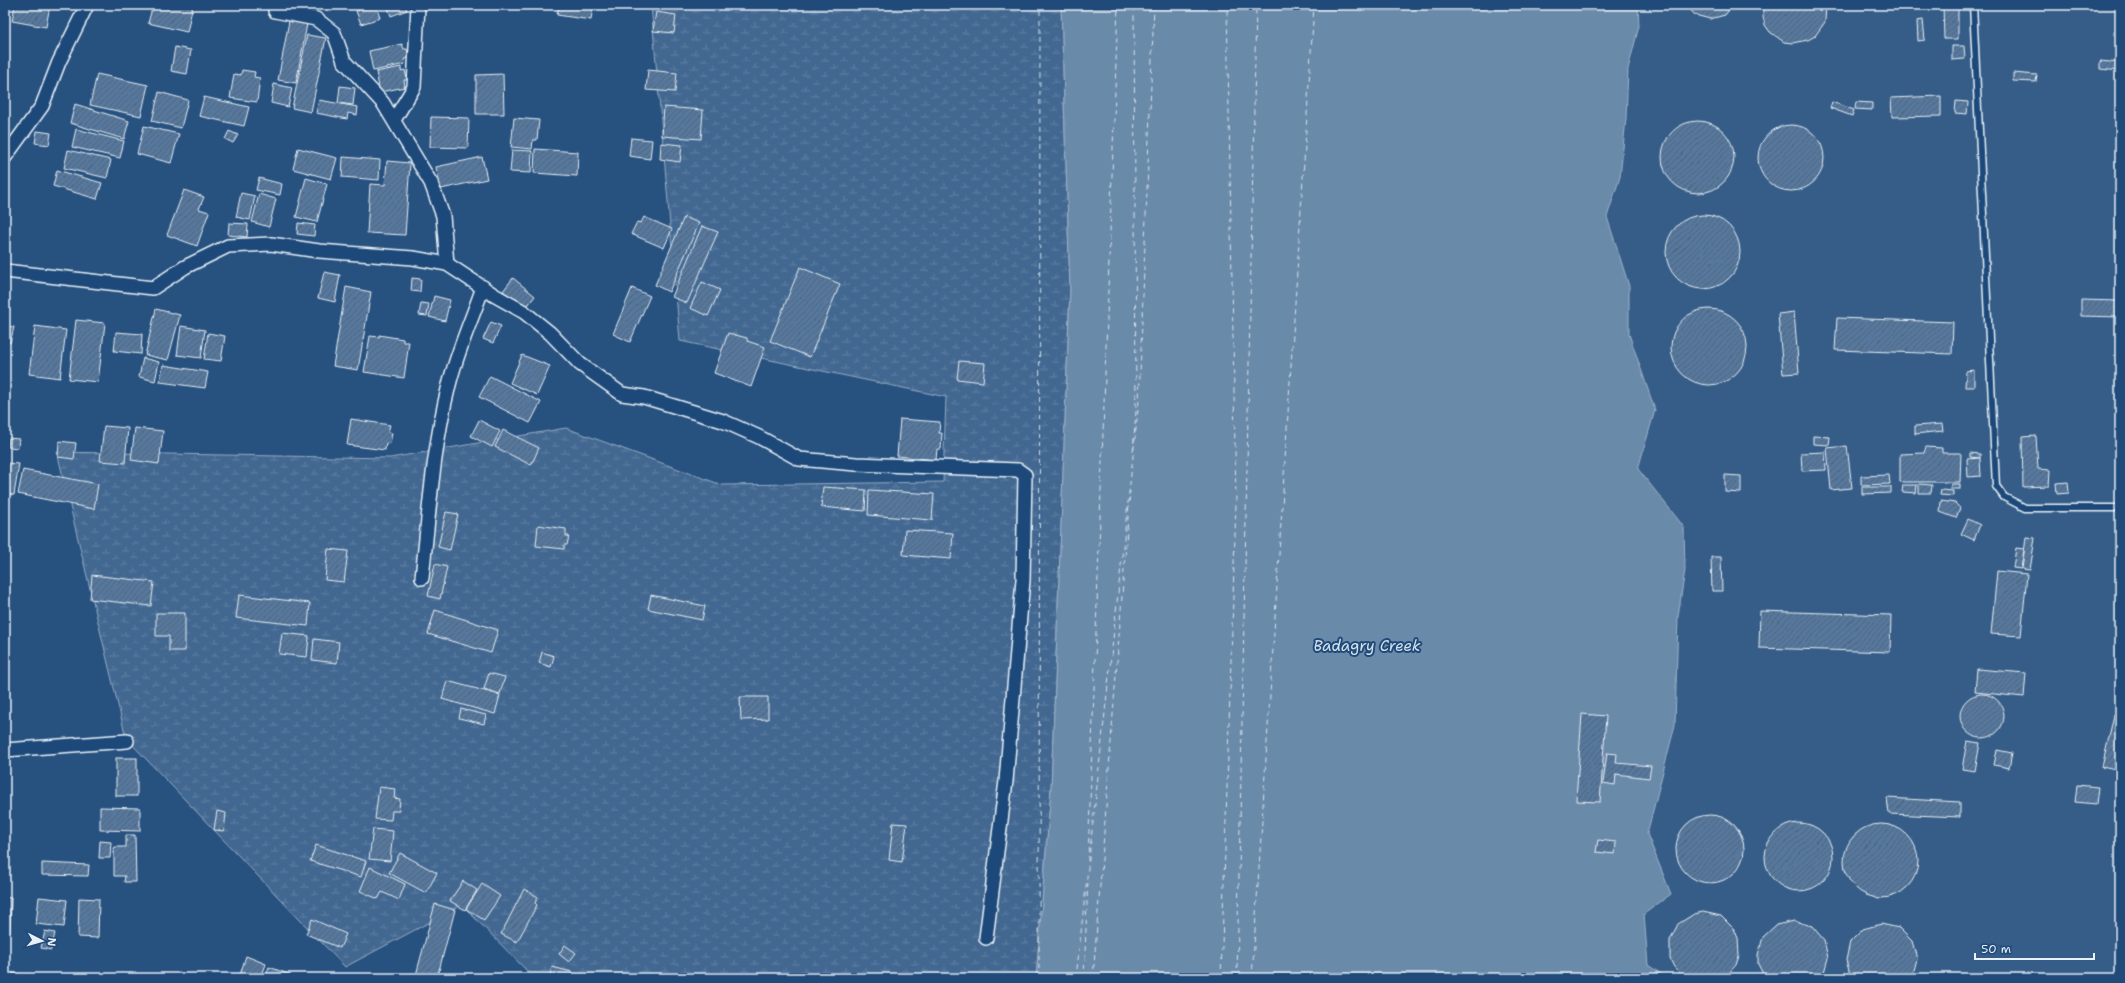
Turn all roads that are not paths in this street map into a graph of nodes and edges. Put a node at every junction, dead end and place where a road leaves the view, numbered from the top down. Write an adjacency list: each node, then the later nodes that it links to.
1 (87, 5): 6 (street)
2 (418, 5): 5 (street)
3 (1973, 5): 10 (lane)
4 (275, 11): 5 (street)
5 (394, 120): 7 (street)
6 (5, 157)
7 (447, 264): 8 (street); 9 (street)
8 (5, 271)
9 (483, 287): 11 (street); 14 (street)
10 (2120, 508)
11 (422, 578)
12 (127, 741): 13 (street)
13 (5, 750)
14 (986, 938)

